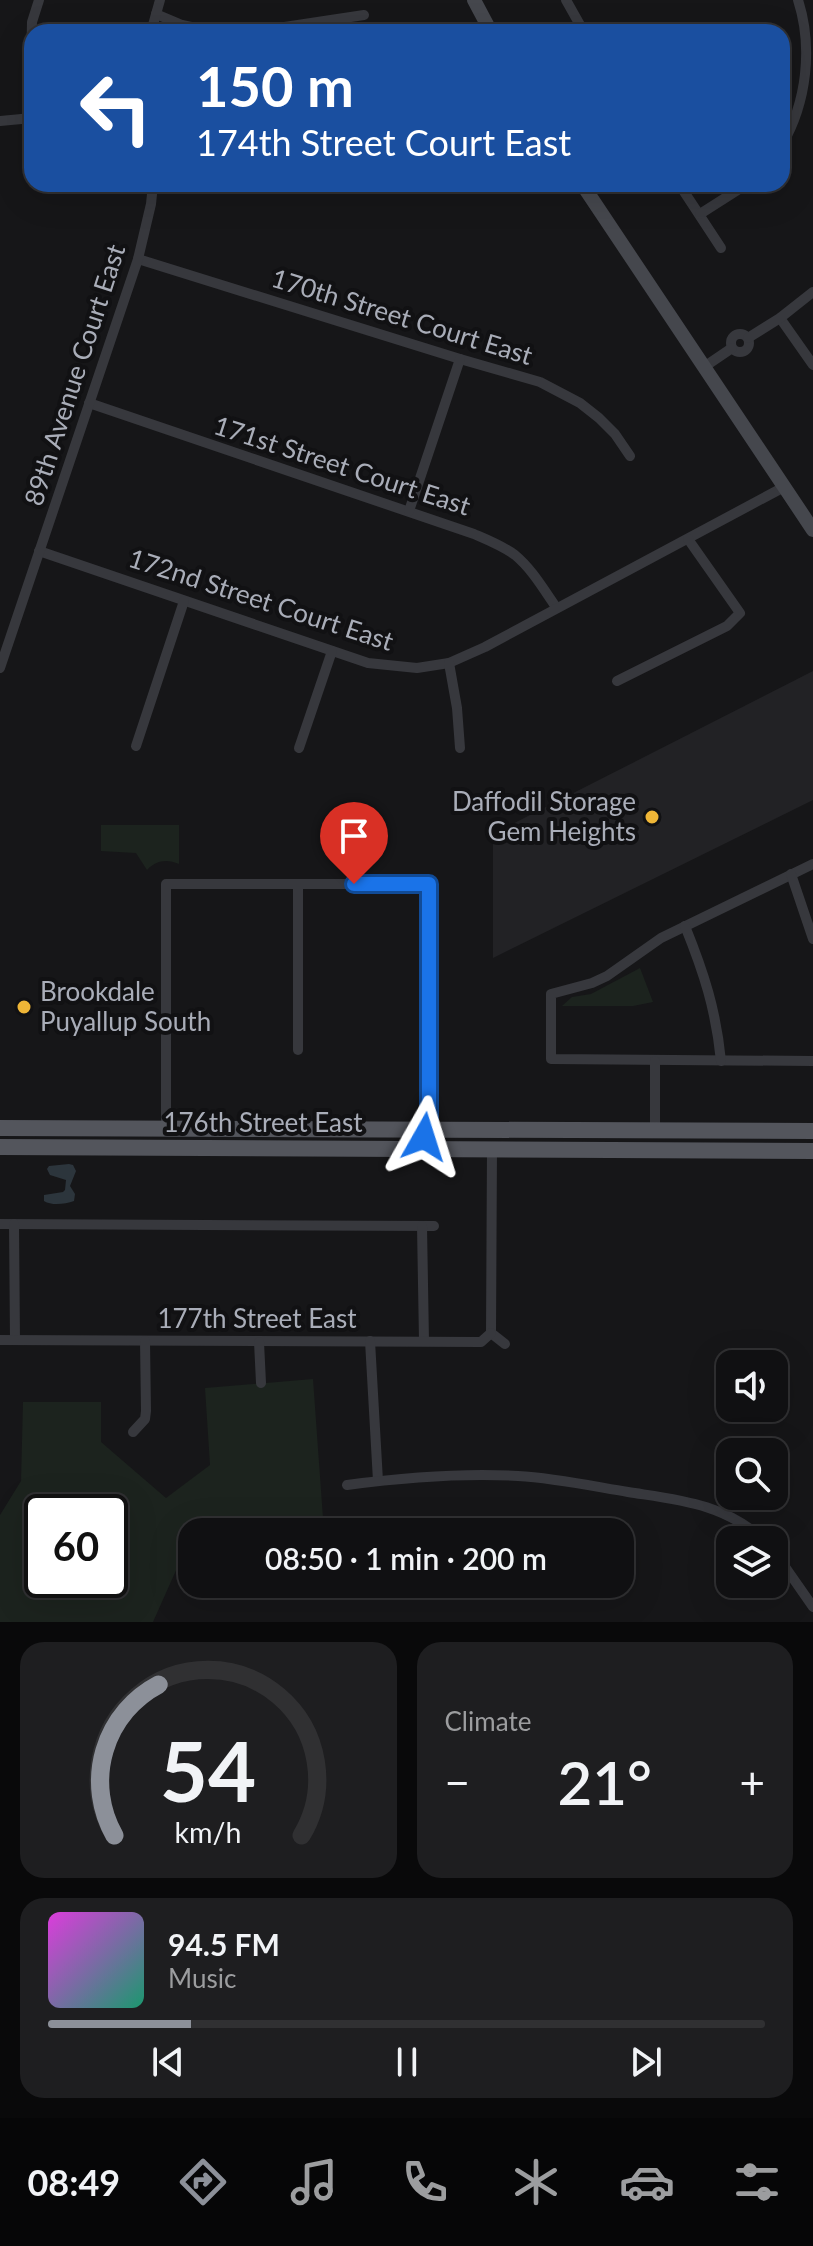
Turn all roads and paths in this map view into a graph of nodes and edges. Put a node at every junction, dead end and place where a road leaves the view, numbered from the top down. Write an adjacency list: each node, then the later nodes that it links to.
1 (39, 0): 8 (street)
2 (160, 0): 6 (street)
3 (474, 0): 12 (street)
4 (566, 0): 13 (street)
5 (798, 0): 16 (street)
6 (156, 14): 9 (street); 10 (street)
7 (364, 15): 11 (street)
8 (32, 24)
9 (153, 24)
10 (180, 24)
11 (304, 24)
12 (487, 24)
13 (580, 24)
14 (24, 119): 15 (street)
15 (0, 121)
16 (790, 128)
17 (152, 192): 23 (street, 89th Avenue Court East)
18 (587, 192): 28 (street)
19 (685, 192): 21 (street)
20 (734, 192): 21 (street)
21 (700, 214): 22 (street)
22 (721, 248)
23 (138, 259): 26 (street, 170th Street Court East); 29 (street, 89th Avenue Court East)
24 (813, 292): 25 (street)
25 (780, 318): 27 (street); 28 (street)
26 (460, 359): 30 (street, 170th Street Court East); 32 (street)
27 (813, 365)
28 (704, 367): 31 (street)
29 (89, 403): 32 (street, 171st Street Court East); 35 (street, 89th Avenue Court East)
30 (630, 456)
31 (784, 487): 33 (street); 34 (street, 172nd Street Court East)
32 (409, 511): 37 (street, 171st Street Court East)
33 (813, 530)
34 (688, 539): 37 (street, 172nd Street Court East); 41 (street)
35 (39, 551): 36 (street, 172nd Street Court East); 40 (street, 89th Avenue Court East)
36 (184, 601): 38 (street, 172nd Street Court East); 42 (street)
37 (556, 607): 39 (street, 172nd Street Court East)
38 (332, 651): 39 (street, 172nd Street Court East); 43 (street)
39 (449, 663): 44 (street)
40 (0, 668)
41 (617, 681)
42 (136, 746)
43 (299, 748)
44 (460, 748)
45 (813, 864): 46 (street)
46 (791, 874): 48 (street); 49 (street)
47 (298, 884): 50 (street); 55 (street); 56 (street)
48 (685, 926): 51 (street); 52 (street)
49 (813, 939)
50 (298, 1050)
51 (655, 1061): 52 (street); 58 (street)
52 (721, 1061): 53 (street)
53 (813, 1061)
54 (0, 1128): 55 (main road, 176th Street East)
55 (163, 1129): 56 (main road, 176th Street East); 61 (main road)
56 (429, 1130): 57 (main road, 176th Street East); 62 (main road)
57 (606, 1130): 58 (main road, 176th Street East); 63 (main road)
58 (655, 1130): 59 (main road, 176th Street East)
59 (813, 1131)
60 (0, 1147): 61 (main road, 176th Street East)
61 (21, 1147): 62 (main road, 176th Street East)
62 (253, 1147): 63 (main road, 176th Street East)
63 (492, 1148): 64 (main road, 176th Street East); 67 (street)
64 (813, 1151)
65 (0, 1224): 66 (street)
66 (14, 1224): 69 (street); 72 (street)
67 (491, 1333): 72 (street, 177th Street East); 74 (street)
68 (0, 1340): 69 (street, 177th Street East)
69 (15, 1340): 70 (street, 177th Street East)
70 (145, 1341): 73 (street, 177th Street East); 76 (street)
71 (370, 1341): 72 (street, 177th Street East); 73 (street, 177th Street East); 77 (street)
72 (424, 1341)
73 (259, 1342): 75 (street)
74 (505, 1344)
75 (261, 1383)
76 (133, 1432)
77 (378, 1481): 78 (street); 79 (street)
78 (347, 1485)
79 (746, 1526)
80 (788, 1571): 81 (street)
81 (813, 1607)

